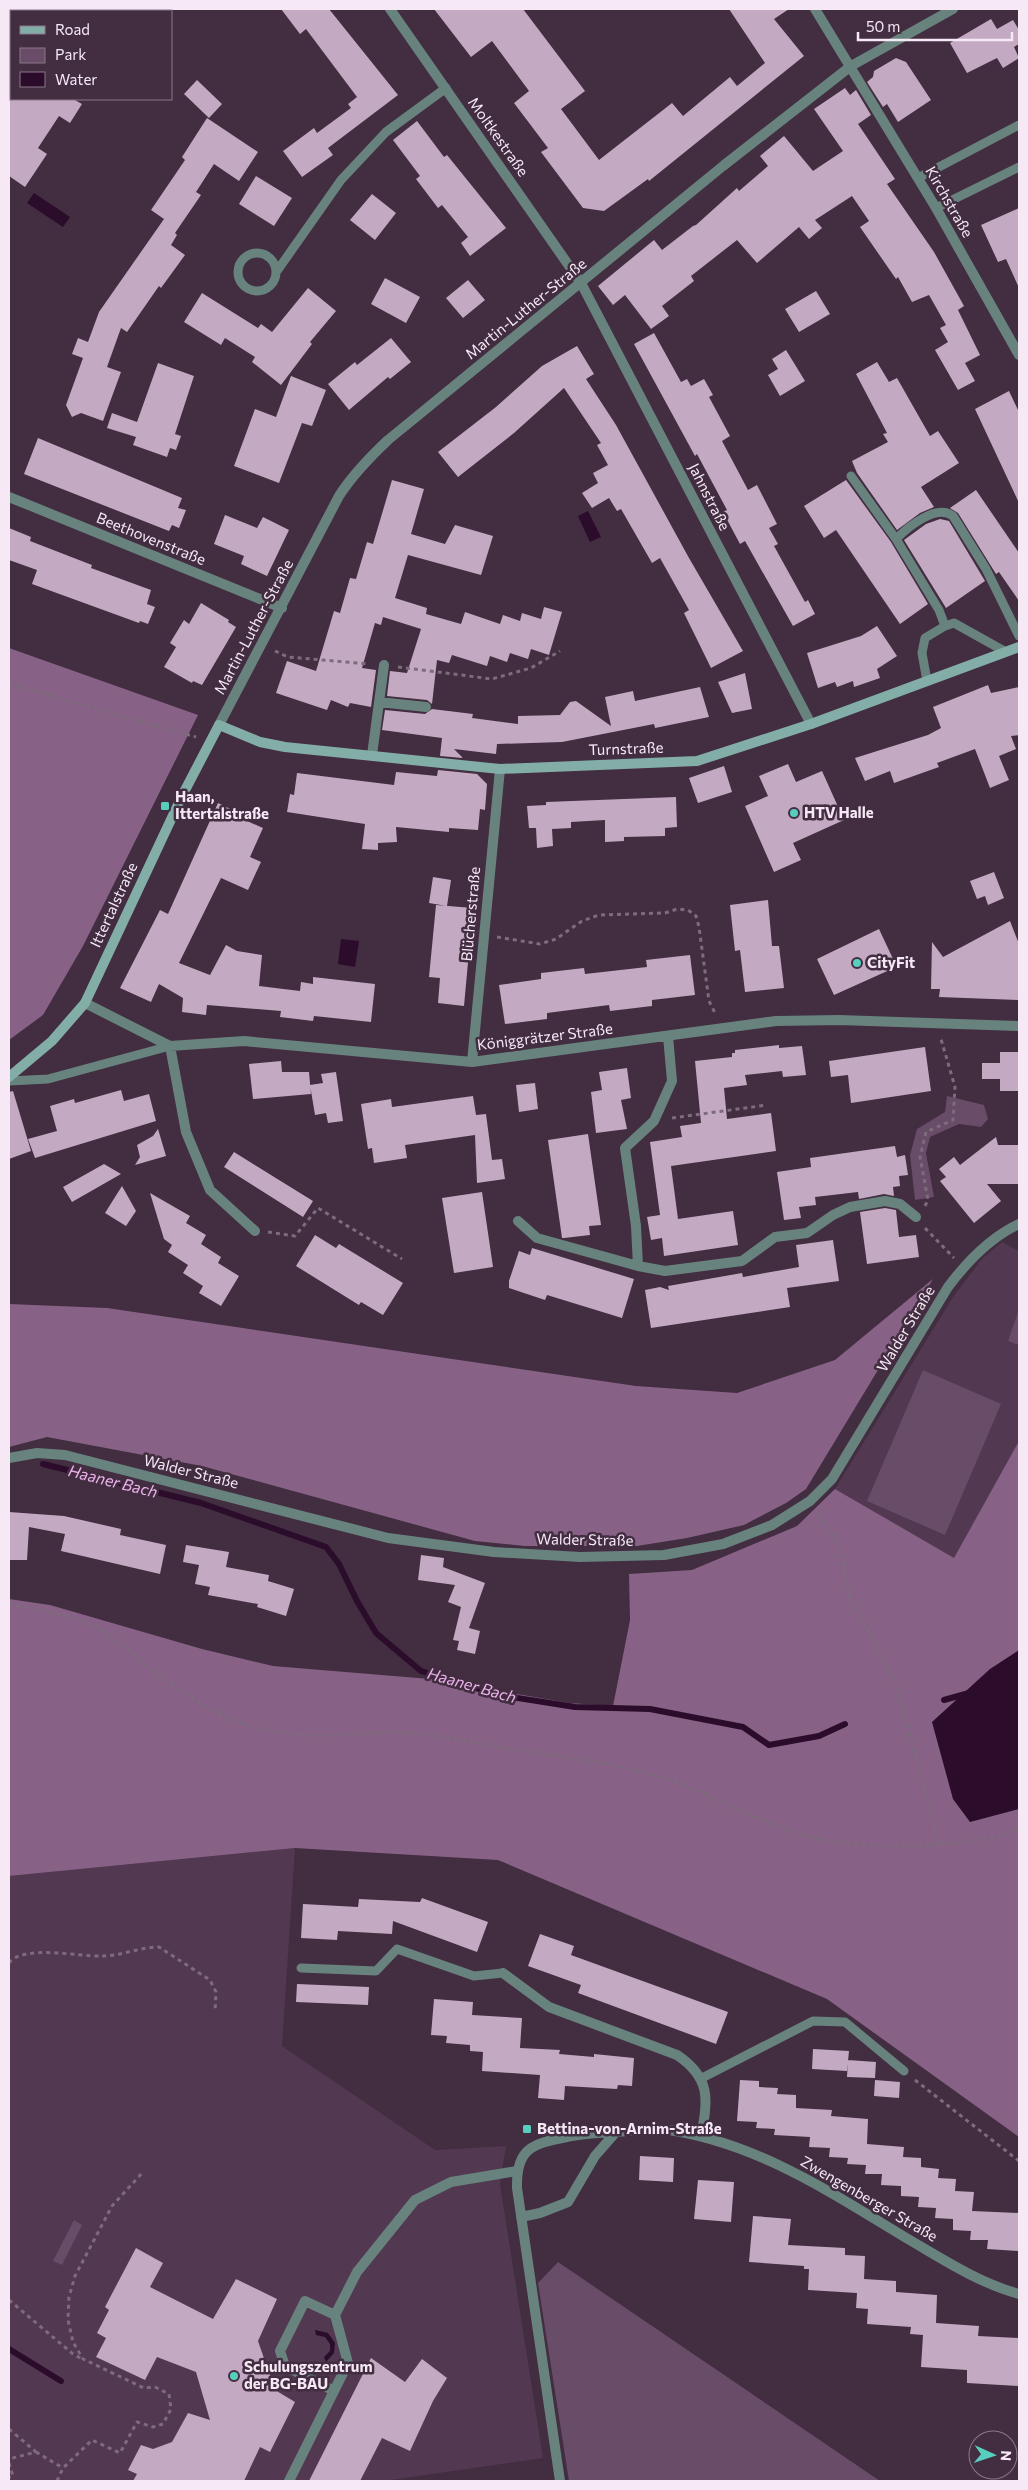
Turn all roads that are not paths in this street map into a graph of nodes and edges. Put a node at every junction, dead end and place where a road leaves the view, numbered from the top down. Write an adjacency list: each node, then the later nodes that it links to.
1 (390, 9): 5 (street, Moltkestraße)
2 (816, 9): 4 (street, Kirchstraße)
3 (954, 9): 4 (street, Martin-Luther-Straße)
4 (851, 66): 8 (street, Kirchstraße); 11 (street, Martin-Luther-Straße)
5 (446, 88): 10 (lane); 11 (street, Moltkestraße)
6 (1019, 125): 8 (lane)
7 (1019, 167): 9 (lane)
8 (918, 178): 9 (street, Kirchstraße)
9 (936, 208): 12 (street, Kirchstraße)
10 (277, 271): 10 (lane)
11 (581, 283): 16 (street, Martin-Luther-Straße); 25 (street, Jahnstraße)
12 (1019, 355)
13 (852, 476): 15 (lane)
14 (9, 497): 16 (street, Beethovenstraße)
15 (896, 539): 17 (lane); 18 (lane)
16 (282, 608): 26 (street, Martin-Luther-Straße)
17 (945, 626): 20 (lane); 22 (lane)
18 (1019, 636)
19 (1019, 647): 20 (main road, Turnstraße)
20 (1006, 652): 22 (main road, Turnstraße)
21 (384, 665): 23 (street)
22 (927, 681): 25 (main road, Turnstraße)
23 (379, 702): 24 (street); 27 (street)
24 (426, 707)
25 (811, 724): 28 (main road, Turnstraße)
26 (219, 725): 27 (main road, Turnstraße); 29 (main road, Ittertalstraße)
27 (372, 755): 28 (main road, Turnstraße)
28 (500, 769): 33 (street, Blücherstraße)
29 (84, 1003): 32 (street); 34 (main road, Ittertalstraße)
30 (1019, 1026): 31 (street, Königgrätzer Straße)
31 (668, 1036): 33 (street, Königgrätzer Straße); 39 (street)
32 (170, 1046): 33 (street, Königgrätzer Straße); 34 (lane); 38 (street)
33 (472, 1062)
34 (9, 1079)
35 (916, 1217): 39 (street)
36 (518, 1221): 39 (street)
37 (1018, 1227): 40 (street, Walder Straße)
38 (255, 1230)
39 (638, 1266)
40 (9, 1458)
41 (301, 1968): 42 (lane)
42 (503, 1973): 44 (street)
43 (904, 2071): 44 (lane)
44 (702, 2078): 46 (street)
45 (616, 2132): 46 (street, Zwengenberger Straße); 47 (street, Zwengenberger Straße); 48 (street)
46 (701, 2136): 49 (street, Zwengenberger Straße)
47 (517, 2171): 48 (street); 50 (street)
48 (521, 2217): 53 (street)
49 (1019, 2294)
50 (335, 2315): 51 (street); 51 (street)
51 (334, 2391): 52 (street)
52 (289, 2481)
53 (560, 2481)

